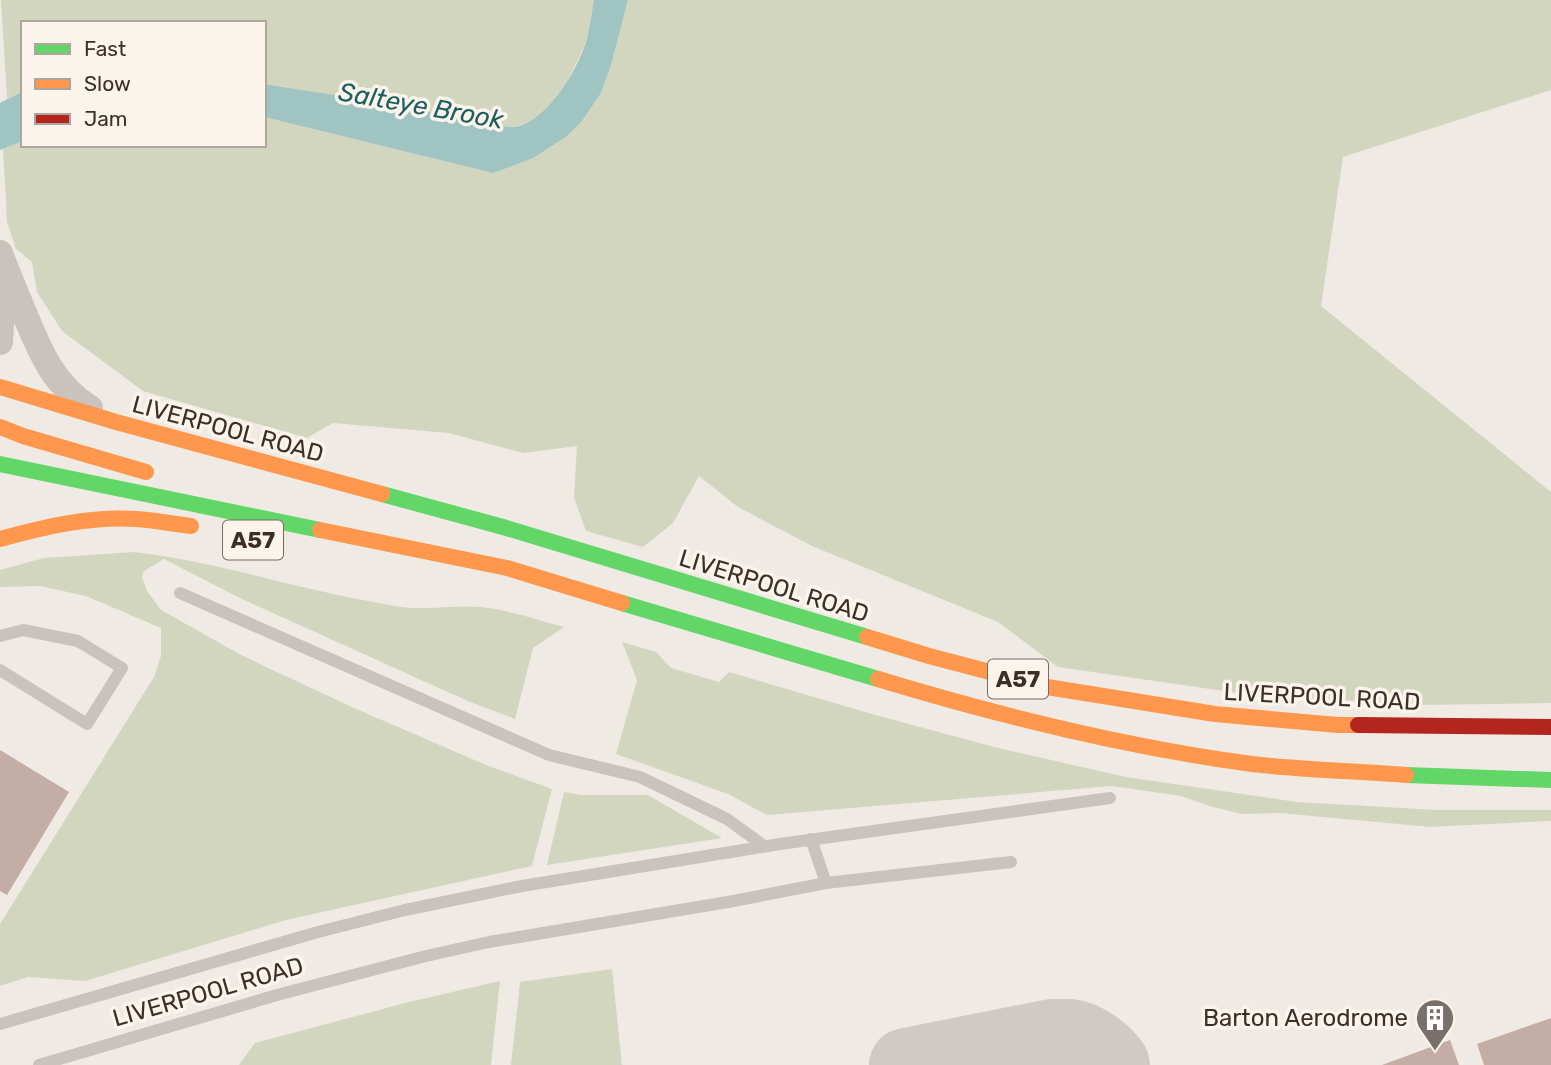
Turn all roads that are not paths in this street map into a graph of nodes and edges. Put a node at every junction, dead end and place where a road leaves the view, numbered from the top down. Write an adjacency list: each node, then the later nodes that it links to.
1 (2, 259): 2 (street); 4 (street)
2 (0, 342)
3 (0, 387): 4 (highway, LIVERPOOL ROAD / A57)
4 (116, 422): 17 (highway, LIVERPOOL ROAD / A57)
5 (0, 427): 7 (highway)
6 (0, 464): 9 (highway, A57)
7 (165, 478)
8 (189, 488): 9 (highway, A57)
9 (248, 515): 12 (highway, A57)
10 (209, 530): 11 (highway, A57)
11 (0, 539)
12 (506, 568): 13 (highway, A57); 18 (highway, A57)
13 (441, 572)
14 (180, 593): 21 (lane)
15 (0, 636): 16 (lane)
16 (0, 670)
17 (1551, 727)
18 (1551, 780)
19 (1110, 798): 20 (lane, LIVERPOOL ROAD)
20 (811, 839): 21 (lane, LIVERPOOL ROAD); 23 (lane)
21 (764, 846): 24 (lane, LIVERPOOL ROAD)
22 (1011, 862): 23 (lane, LIVERPOOL ROAD)
23 (826, 883): 25 (lane, LIVERPOOL ROAD)
24 (0, 1024)
25 (39, 1065)

